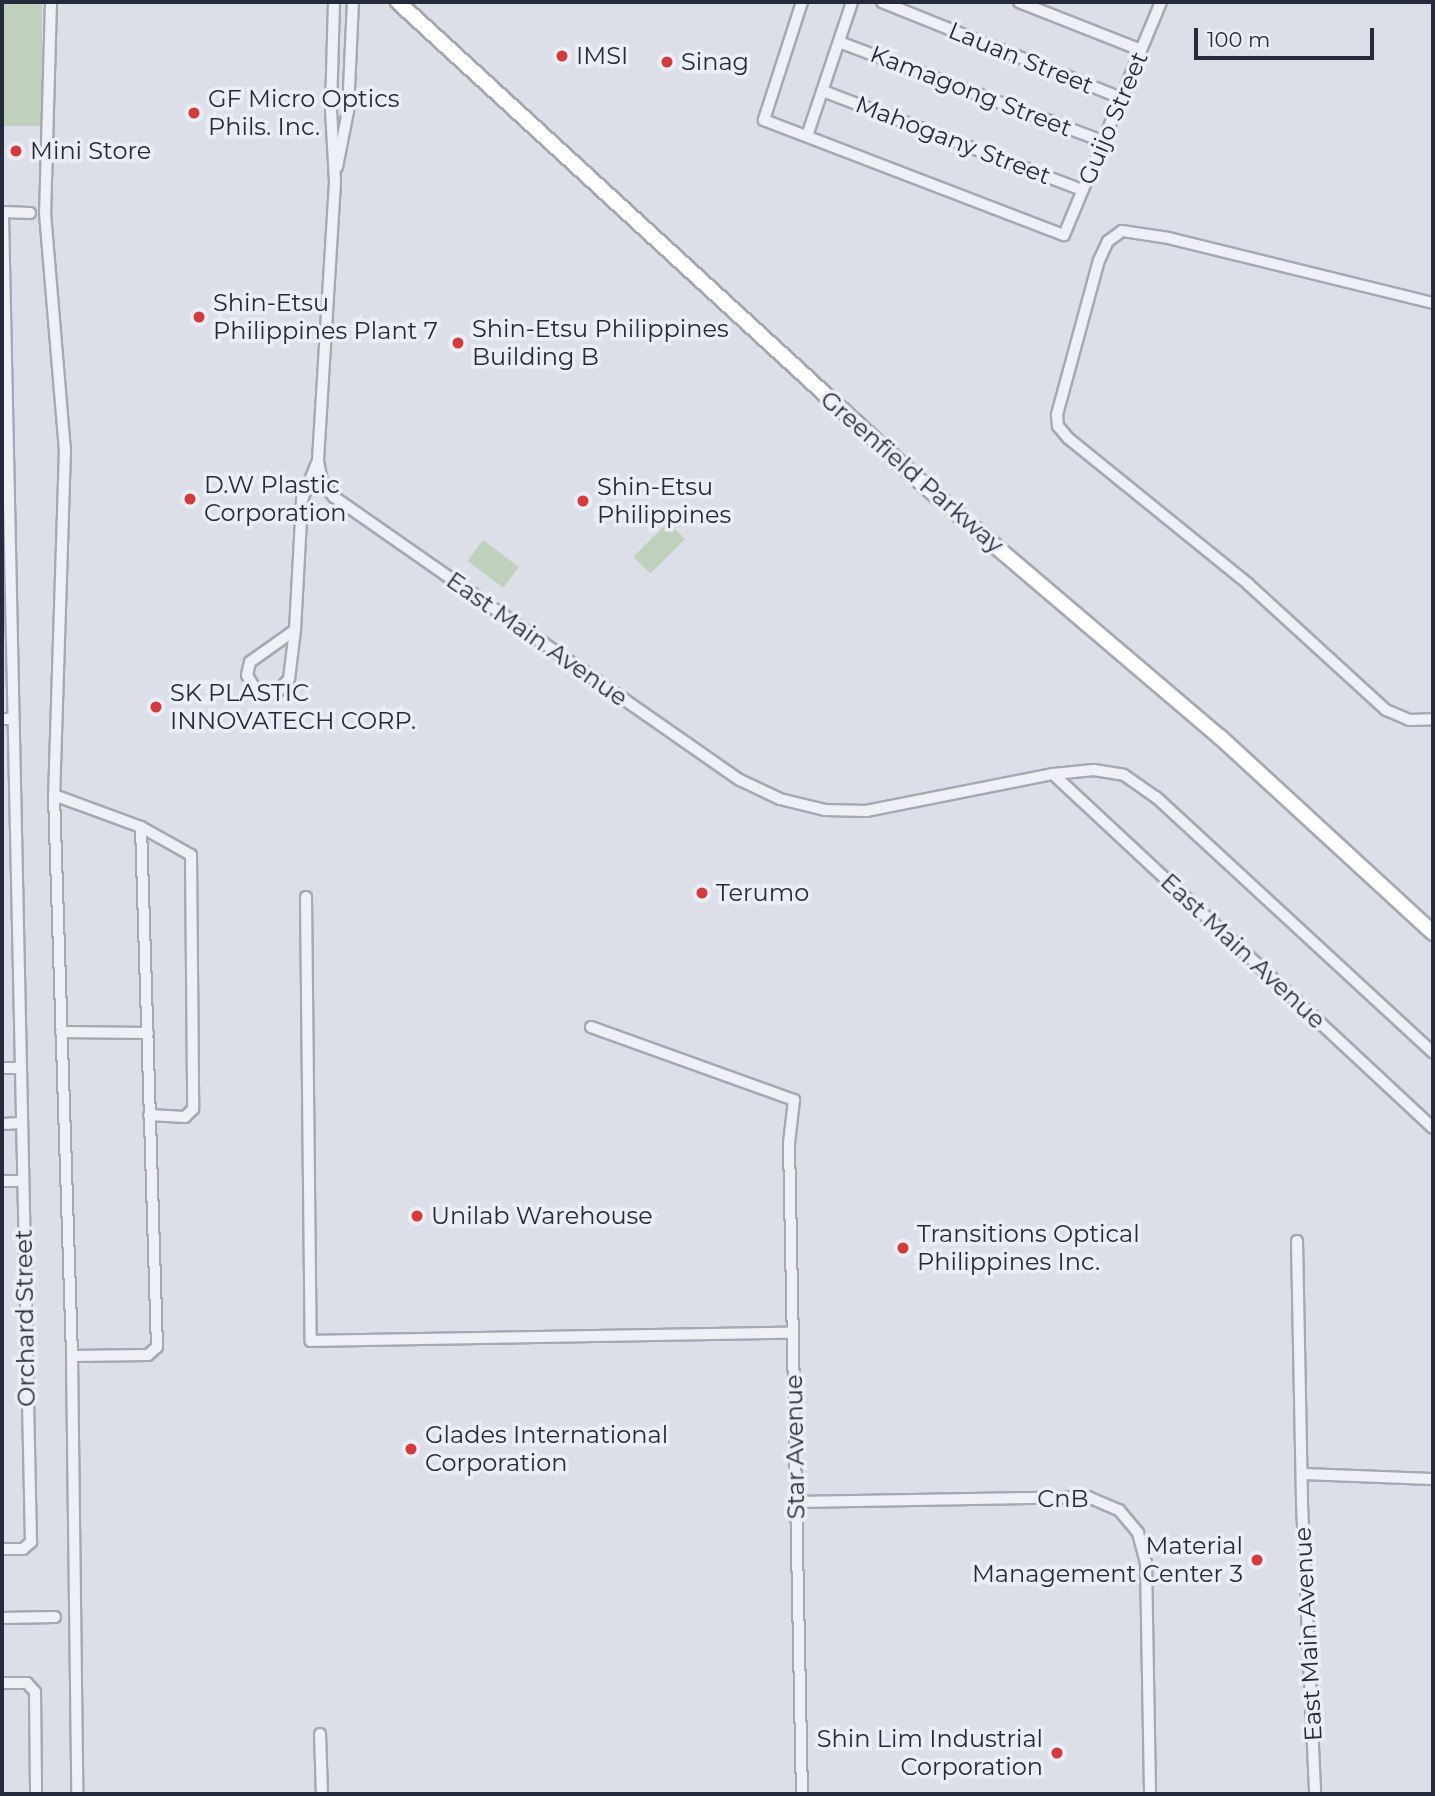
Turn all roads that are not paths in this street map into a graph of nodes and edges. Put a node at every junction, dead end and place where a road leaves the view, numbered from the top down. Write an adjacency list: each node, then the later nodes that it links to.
1 (51, 2): 30 (street)
2 (334, 2): 16 (street, East Main Avenue)
3 (353, 2): 16 (street, East Main Avenue)
4 (398, 2): 33 (main road, Greenfield Parkway)
5 (802, 2): 14 (street)
6 (852, 2): 10 (street)
7 (882, 2): 13 (street, Lauan Street)
8 (1019, 2): 11 (street)
9 (1161, 2): 11 (street, Guijo Street)
10 (839, 42): 12 (street); 15 (street, Kamagong Street)
11 (1141, 50): 13 (street, Guijo Street)
12 (823, 90): 14 (street); 17 (street, Mahogany Street)
13 (1121, 98): 15 (street, Guijo Street)
14 (807, 136): 17 (street, Guijo Street)
15 (1103, 141): 17 (street, Guijo Street)
16 (335, 182): 22 (street, East Main Avenue)
17 (1082, 190)
18 (3, 212): 19 (street); 20 (street, Orchard Street)
19 (30, 213)
20 (3, 272): 23 (street, Orchard Street)
21 (1433, 303): 28 (street)
22 (318, 461): 24 (street); 29 (street, East Main Avenue)
23 (6, 604): 25 (street, Orchard Street)
24 (295, 630): 24 (street)
25 (7, 658): 27 (street, Orchard Street)
26 (2, 719): 27 (street)
27 (13, 719): 38 (street, Orchard Street)
28 (1433, 719)
29 (1053, 774): 37 (street, East Main Avenue); 43 (street, East Main Avenue)
30 (54, 795): 31 (street); 35 (street)
31 (141, 827): 36 (street); 40 (street)
32 (306, 897): 47 (street)
33 (1433, 933)
34 (591, 1027): 47 (street, Star Avenue)
35 (61, 1032): 36 (street); 48 (street)
36 (149, 1033): 40 (street)
37 (1433, 1053)
38 (20, 1068): 39 (street); 42 (street, Orchard Street)
39 (2, 1069)
40 (149, 1115): 48 (street)
41 (2, 1124): 42 (street)
42 (21, 1124): 45 (street, Orchard Street)
43 (1433, 1128)
44 (2, 1181): 45 (street)
45 (21, 1181): 52 (street, Orchard Street)
46 (1297, 1241): 49 (street, East Main Avenue)
47 (793, 1333): 51 (street, Star Avenue)
48 (72, 1356): 58 (street)
49 (1303, 1474): 50 (street); 62 (street, East Main Avenue)
50 (1433, 1479)
51 (796, 1502): 60 (street, Star Avenue); 61 (street, CnB)
52 (2, 1549)
53 (55, 1617): 54 (street)
54 (2, 1618)
55 (2, 1683): 57 (street)
56 (320, 1734): 59 (street)
57 (36, 1794)
58 (77, 1794)
59 (322, 1794)
60 (802, 1794)
61 (1150, 1794)
62 (1315, 1794)

